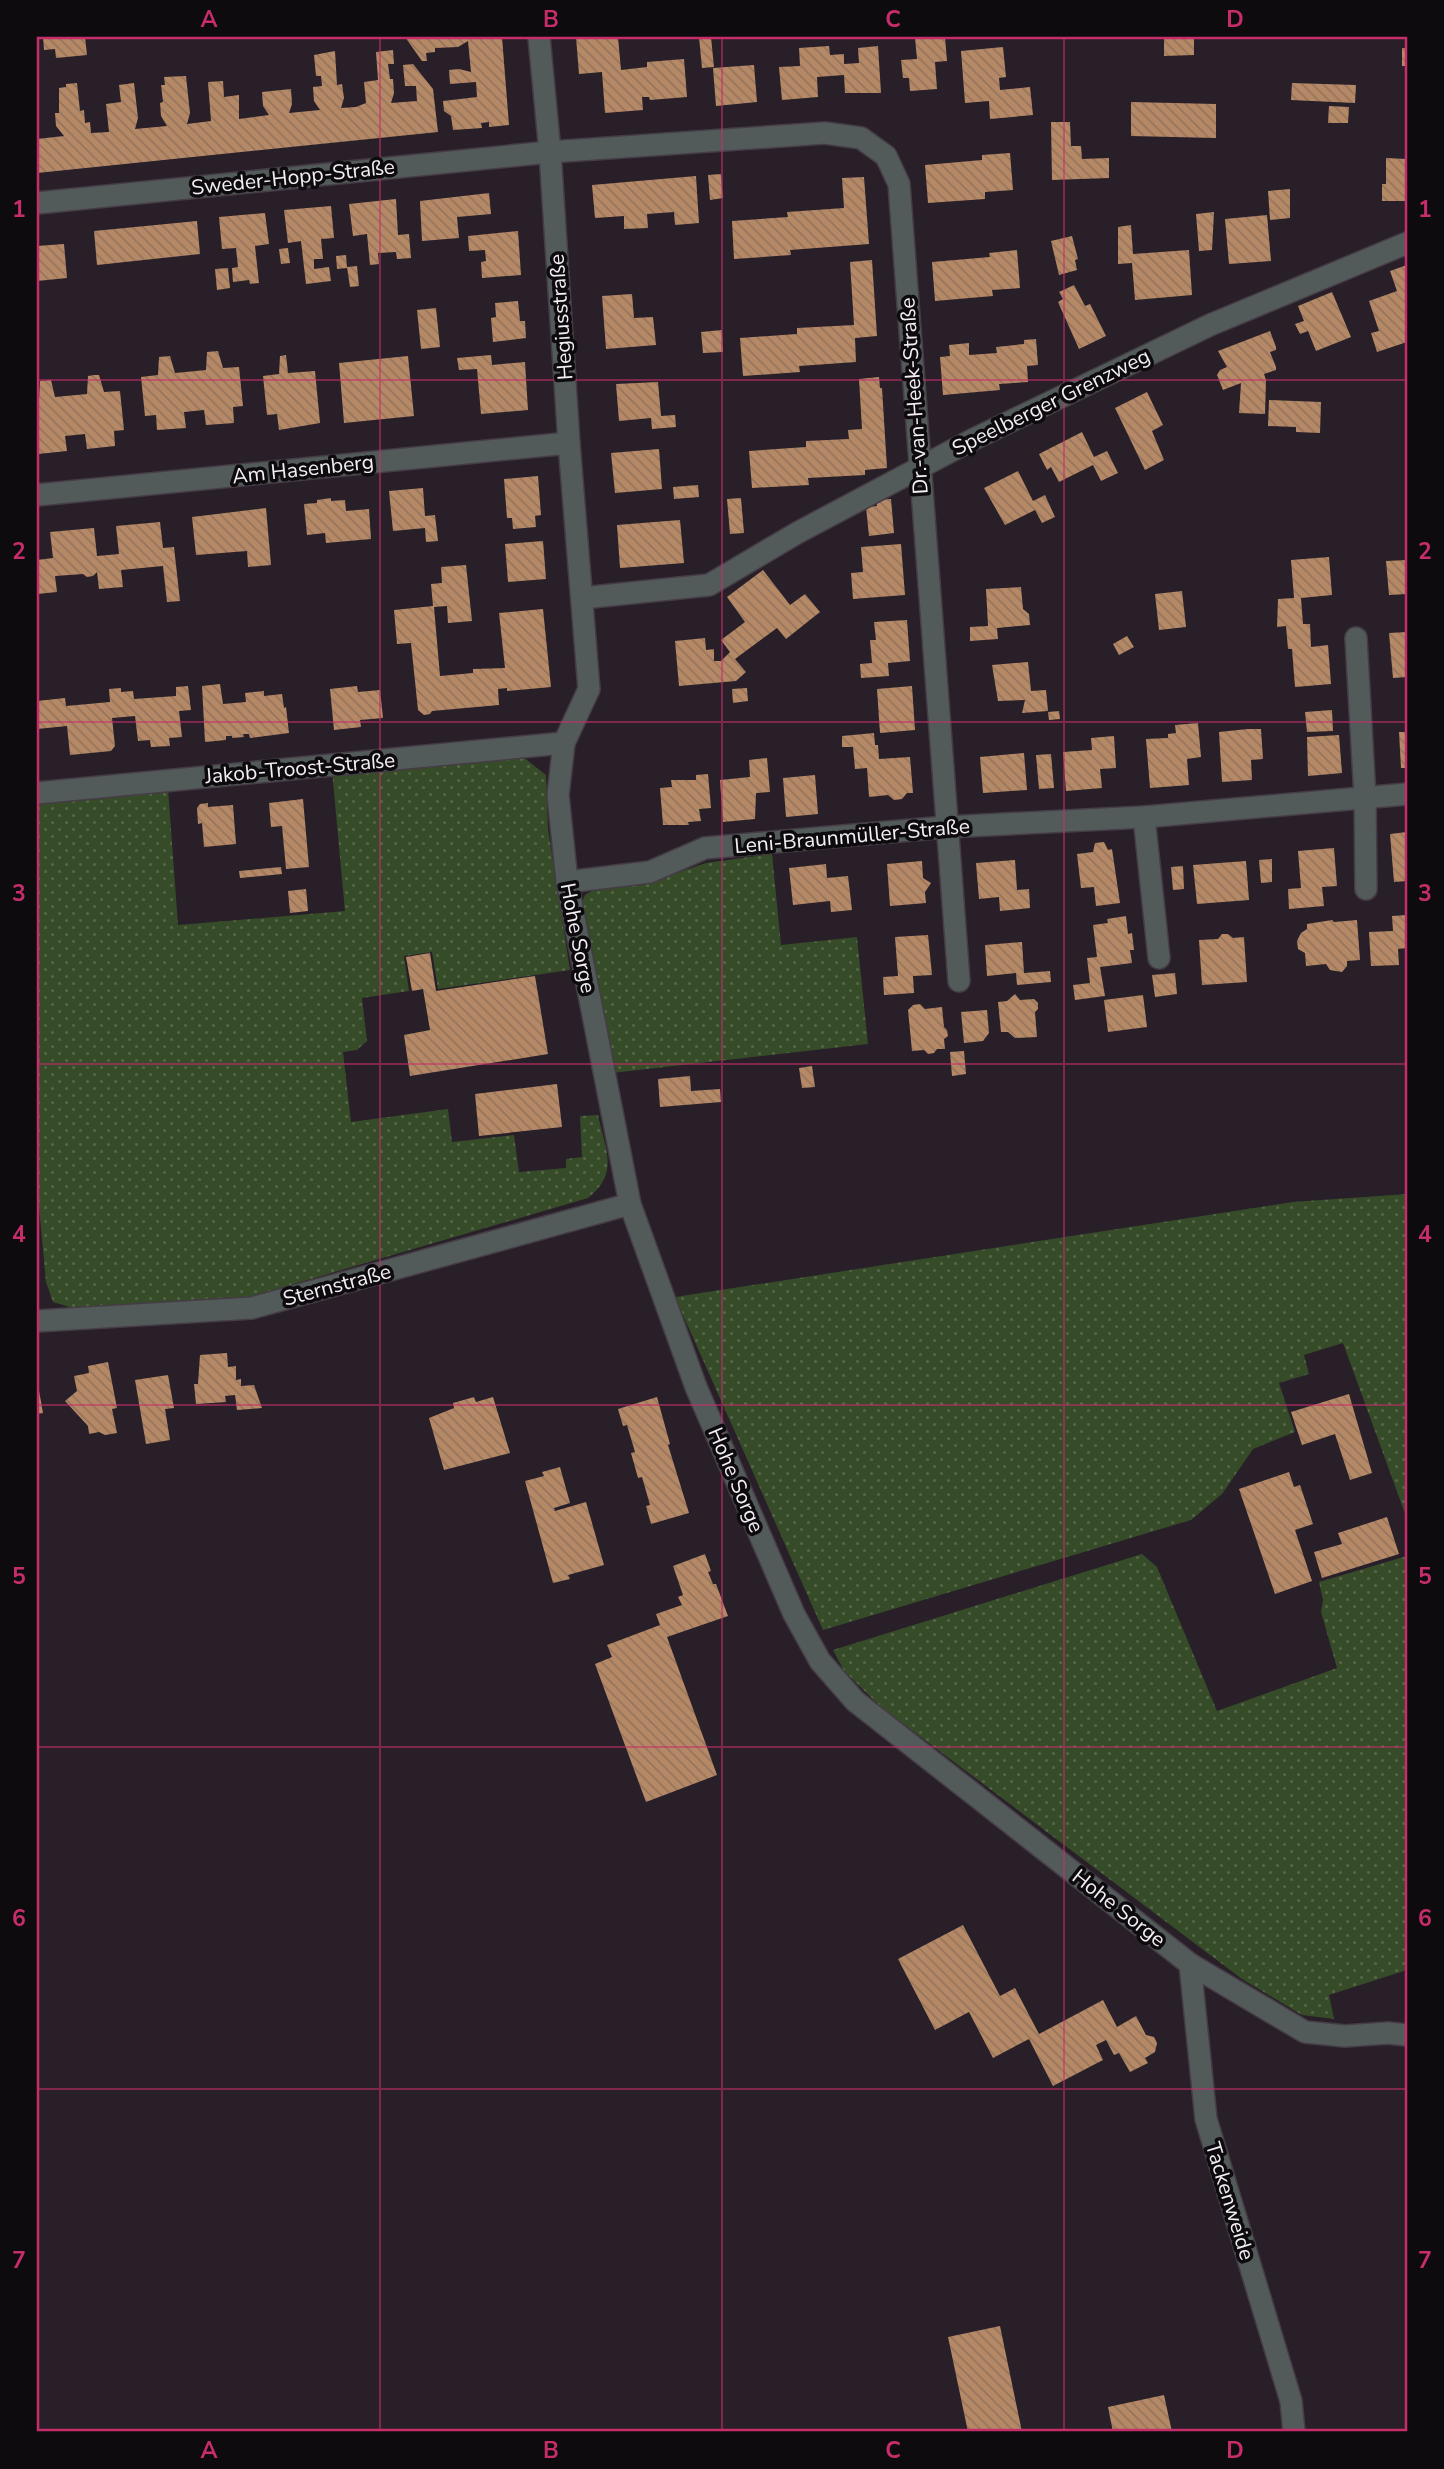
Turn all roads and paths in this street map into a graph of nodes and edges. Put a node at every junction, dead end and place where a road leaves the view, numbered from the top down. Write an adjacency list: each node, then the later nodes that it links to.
1 (539, 37): 2 (street, Hegiusstraße)
2 (550, 152): 3 (street, Sweder-Hopp-Straße); 5 (street, Hegiusstraße); 6 (street, Dr.-van-Heek-Straße)
3 (37, 203)
4 (1407, 243): 6 (street, Speelberger Grenzweg)
5 (569, 443): 7 (street, Am Hasenberg); 8 (street, Hegiusstraße)
6 (919, 466): 8 (street, Speelberger Grenzweg); 15 (street, Dr.-van-Heek-Straße)
7 (37, 495)
8 (582, 598): 10 (street, Hohe Sorge)
9 (1356, 638): 13 (street)
10 (564, 743): 11 (street, Jakob-Troost-Straße); 16 (street, Hohe Sorge)
11 (37, 793)
12 (1407, 794): 13 (street, Leni-Braunmüller-Straße)
13 (1365, 797): 14 (street, Leni-Braunmüller-Straße); 17 (street)
14 (1144, 817): 15 (street, Leni-Braunmüller-Straße); 18 (street)
15 (946, 827): 16 (street, Leni-Braunmüller-Straße); 19 (street, Dr.-van-Heek-Straße)
16 (567, 882): 20 (street, Hohe Sorge)
17 (1366, 889)
18 (1159, 958)
19 (959, 981)
20 (630, 1204): 21 (street, Sternstraße); 22 (street, Hohe Sorge)
21 (37, 1321)
22 (1190, 1964): 23 (street, Hohe Sorge); 24 (street, Tackenweide)
23 (1407, 2035)
24 (1294, 2432)

